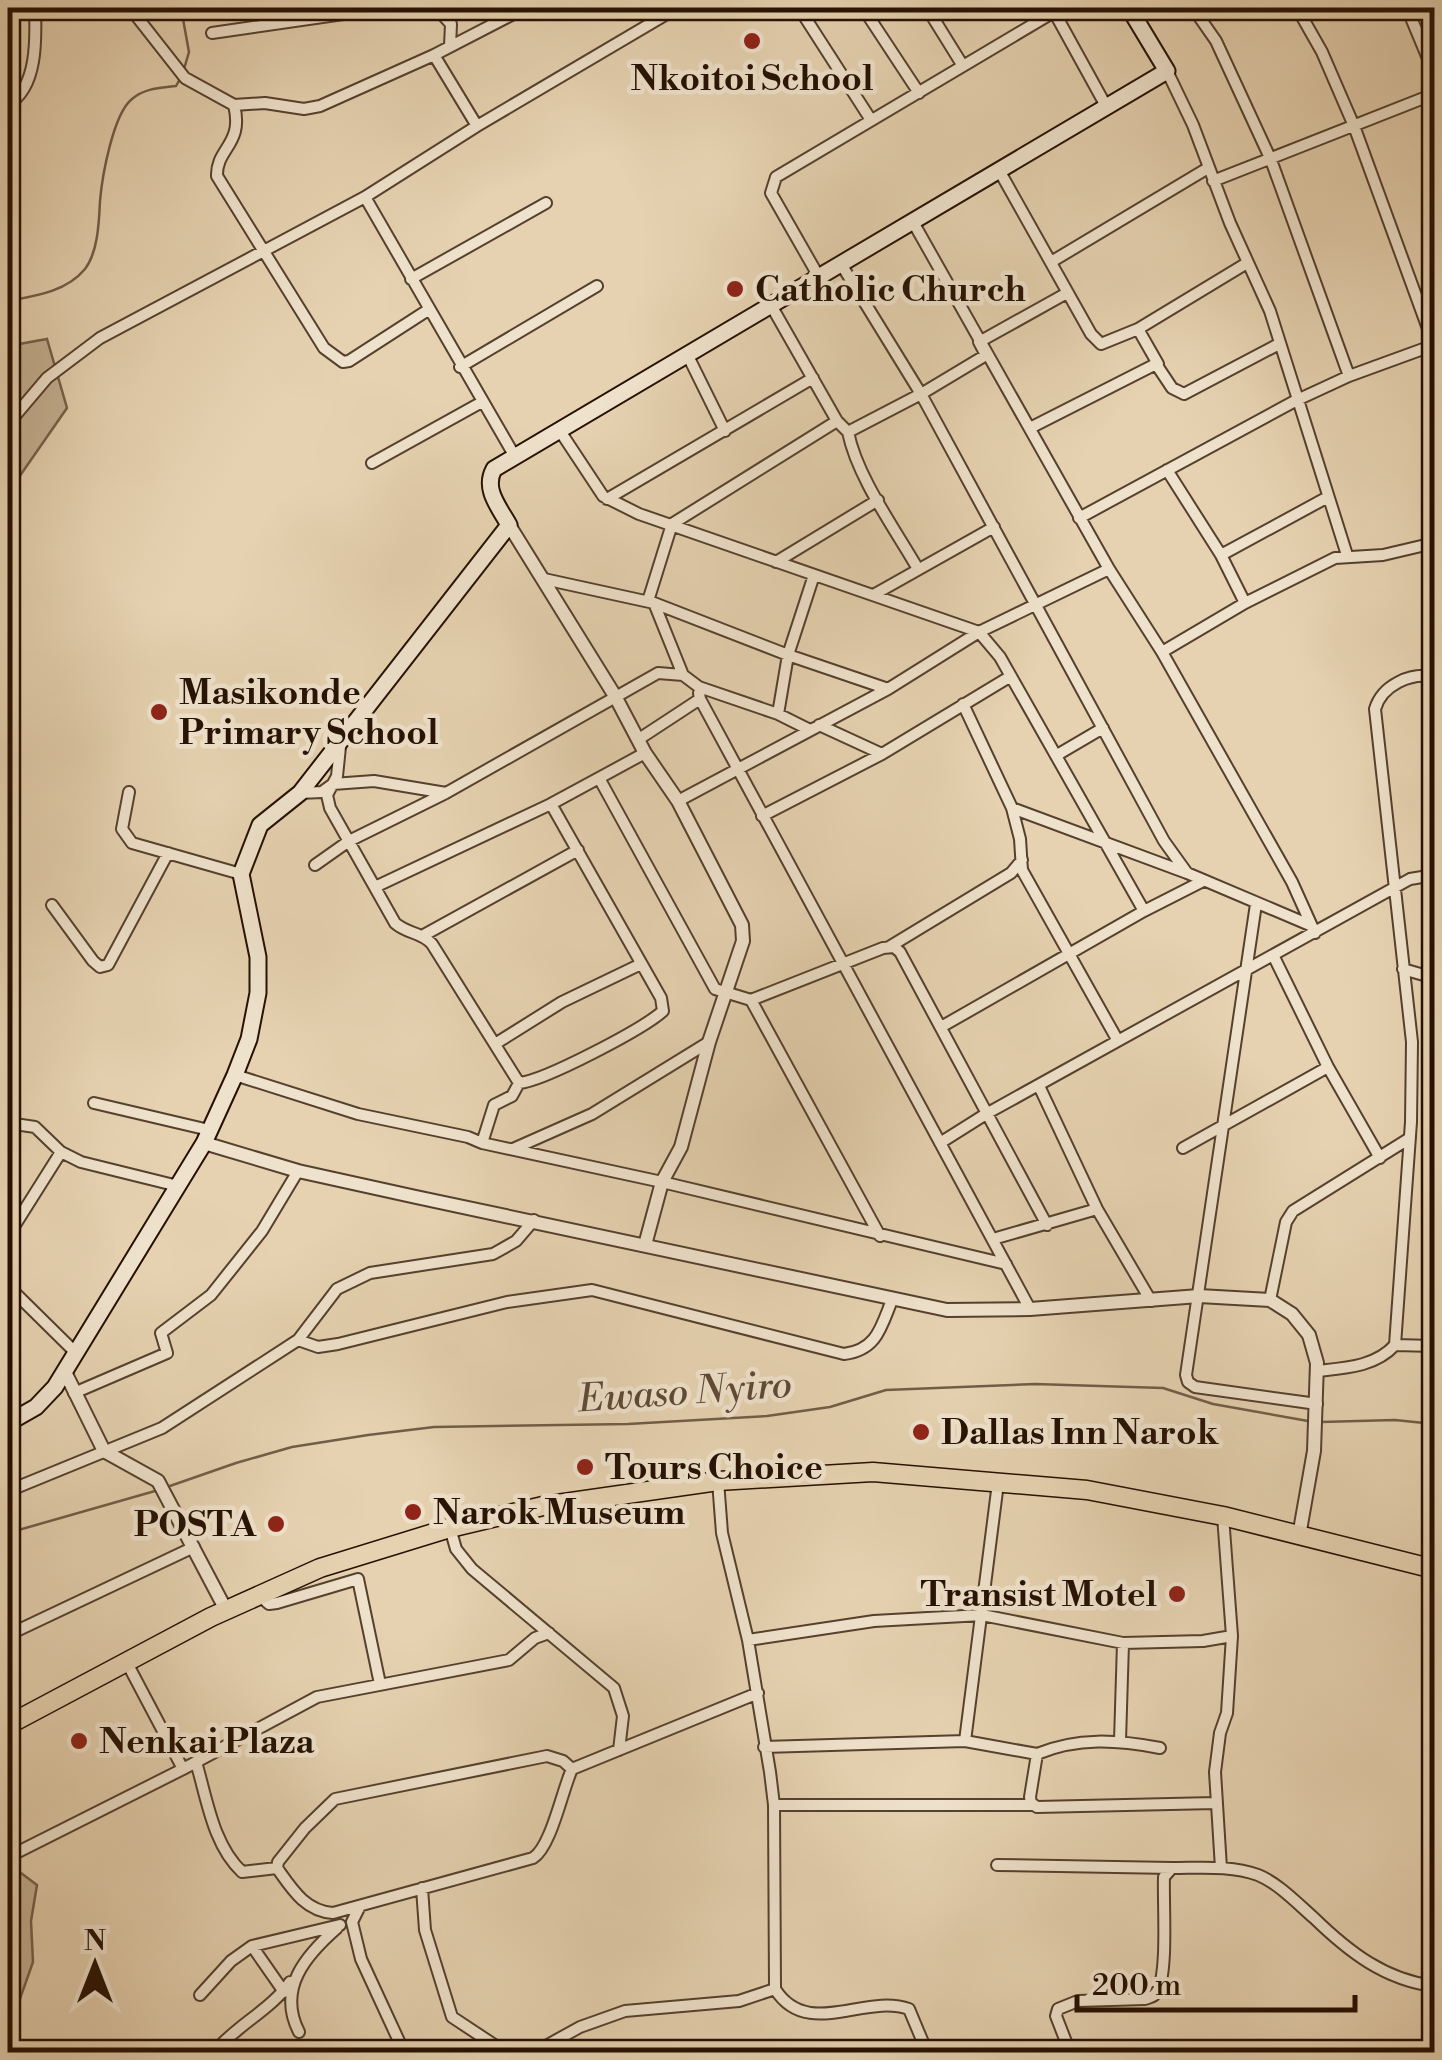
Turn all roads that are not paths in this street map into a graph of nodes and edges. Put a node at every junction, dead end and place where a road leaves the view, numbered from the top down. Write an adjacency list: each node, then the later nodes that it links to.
1 (35, 8): 23 (street)
2 (130, 8): 24 (street)
3 (385, 8): 15 (street)
4 (436, 8): 16 (street)
5 (525, 8): 16 (street)
6 (673, 8): 27 (street)
7 (799, 8): 26 (street)
8 (864, 8): 21 (street)
9 (928, 8): 18 (street)
10 (1129, 8): 19 (main road)
11 (1193, 8): 29 (street)
12 (1297, 8): 28 (street)
13 (1406, 8): 20 (street)
14 (1053, 10): 18 (street); 25 (street)
15 (212, 33)
16 (450, 46): 17 (street)
17 (434, 54): 24 (street); 27 (street)
18 (962, 66): 21 (street)
19 (1167, 71): 25 (main road); 30 (street)
20 (1434, 73)
21 (919, 93): 26 (street)
22 (1434, 94): 28 (street)
23 (8, 104)
24 (234, 106): 36 (street)
25 (1106, 106): 31 (main road)
26 (871, 120): 40 (street)
27 (477, 126): 33 (street)
28 (1354, 126): 29 (street); 48 (street)
29 (1270, 160): 32 (street); 53 (street)
30 (1208, 168): 32 (street); 37 (street)
31 (1000, 172): 35 (main road); 37 (street)
32 (1213, 181): 38 (street)
33 (366, 197): 36 (street); 41 (street)
34 (546, 203): 41 (street)
35 (914, 222): 39 (main road); 49 (street)
36 (264, 250): 45 (street); 59 (street)
37 (1051, 262): 43 (street)
38 (1247, 263): 46 (street); 47 (street)
39 (841, 264): 40 (main road); 55 (street)
40 (819, 277): 44 (main road)
41 (412, 279): 45 (street)
42 (597, 286): 52 (street)
43 (1067, 293): 46 (street); 49 (street)
44 (772, 307): 50 (main road); 54 (street)
45 (428, 310): 52 (street)
46 (1138, 329): 51 (street)
47 (1279, 344): 51 (street); 56 (street)
48 (1434, 345): 53 (street)
49 (986, 354): 55 (street); 60 (street)
50 (688, 356): 61 (main road); 62 (street)
51 (1158, 364): 60 (street)
52 (460, 367): 57 (street)
53 (1348, 376): 56 (street)
54 (814, 378): 58 (street); 62 (street)
55 (921, 394): 63 (street); 73 (street)
56 (1295, 401): 66 (street); 67 (street)
57 (482, 402): 64 (street); 65 (street)
58 (838, 421): 63 (street); 72 (street)
59 (8, 424)
60 (1030, 428): 70 (street)
61 (560, 431): 64 (main road); 68 (street)
62 (725, 431): 68 (street)
63 (848, 432): 69 (street)
64 (514, 455): 71 (main road)
65 (372, 463)
66 (1167, 470): 70 (street); 75 (street)
67 (1328, 497): 75 (street); 76 (street)
68 (607, 499): 72 (street)
69 (878, 500): 77 (street); 78 (street)
70 (1080, 518): 79 (street)
71 (509, 524): 81 (street); 99 (main road)
72 (672, 524): 77 (street); 83 (street)
73 (994, 527): 78 (street); 85 (street)
74 (1434, 544): 76 (street)
75 (1221, 555): 84 (street)
76 (1346, 556): 84 (street)
77 (776, 562): 80 (street)
78 (918, 569): 82 (street)
79 (1109, 569): 85 (street); 87 (street)
80 (814, 575): 82 (street); 88 (street)
81 (544, 579): 83 (street); 94 (street)
82 (874, 594): 86 (street)
83 (651, 602): 88 (street); 89 (street)
84 (1245, 603): 87 (street)
85 (1034, 604): 86 (street); 98 (street)
86 (979, 632): 90 (street); 92 (street)
87 (1162, 652): 128 (street)
88 (788, 655): 92 (street); 96 (street)
89 (682, 675): 93 (street); 94 (street)
90 (1010, 676): 95 (street); 102 (street)
91 (1434, 677): 124 (street)
92 (888, 689): 97 (street)
93 (699, 693): 96 (street); 100 (street); 103 (street)
94 (615, 696): 100 (street); 108 (street)
95 (963, 704): 101 (street); 111 (street)
96 (778, 714): 97 (street)
97 (814, 727): 101 (street); 103 (street)
98 (1103, 728): 102 (street); 119 (street)
99 (343, 736): 105 (street); 107 (main road)
100 (642, 746): 104 (street); 109 (street)
101 (882, 754): 112 (street)
102 (1057, 755): 114 (street)
103 (737, 767): 109 (street); 112 (street)
104 (599, 778): 110 (street); 138 (street)
105 (333, 784): 107 (street); 108 (street); 113 (street)
106 (129, 792): 116 (street)
107 (300, 792): 120 (main road)
108 (446, 793): 113 (street)
109 (678, 801): 138 (street)
110 (552, 804): 115 (street); 123 (street)
111 (1012, 808): 114 (street); 117 (street)
112 (762, 816): 134 (street)
113 (349, 841): 118 (street); 123 (street)
114 (1104, 844): 119 (street); 127 (street)
115 (578, 850): 129 (street); 133 (street)
116 (168, 853): 120 (street); 126 (street)
117 (1022, 859): 130 (street); 131 (street)
118 (315, 864)
119 (1186, 873): 122 (street)
120 (242, 874): 145 (main road)
121 (1434, 875): 124 (street)
122 (1203, 882): 125 (street); 127 (street)
123 (375, 887): 129 (street)
124 (1396, 889): 128 (street); 135 (street)
125 (1256, 904): 128 (street); 136 (street)
126 (52, 905)
127 (1144, 912): 131 (street)
128 (1314, 929): 132 (street)
129 (424, 935): 143 (street)
130 (889, 946): 134 (street); 140 (street)
131 (1069, 957): 140 (street); 141 (street)
132 (1274, 957): 136 (street); 144 (street)
133 (641, 964): 143 (street); 146 (street)
134 (842, 966): 139 (street); 154 (street)
135 (1403, 969): 137 (street); 153 (street)
136 (1244, 970): 141 (street); 151 (street)
137 (1434, 978)
138 (727, 994): 139 (street); 142 (street)
139 (751, 1000): 167 (street)
140 (941, 1028): 149 (street)
141 (1118, 1041): 147 (street)
142 (709, 1042): 157 (street); 161 (street)
143 (495, 1044): 146 (street)
144 (1328, 1067): 151 (street); 159 (street)
145 (234, 1075): 152 (main road); 155 (street)
146 (520, 1084): 155 (street)
147 (1039, 1086): 149 (street); 163 (street)
148 (94, 1103): 152 (street)
149 (986, 1114): 154 (street); 165 (street)
150 (8, 1122): 158 (street)
151 (1222, 1128): 156 (street); 172 (street)
152 (206, 1136): 160 (street); 162 (main road)
153 (1410, 1138): 159 (street); 178 (street)
154 (940, 1143): 168 (street)
155 (482, 1144): 157 (street)
156 (1182, 1148)
157 (512, 1150): 161 (street)
158 (61, 1152): 162 (street); 166 (street)
159 (1380, 1158): 174 (street)
160 (298, 1171): 164 (street); 183 (street)
161 (662, 1182): 167 (street); 169 (street)
162 (178, 1186): 180 (main road)
163 (1097, 1209): 165 (street); 175 (street)
164 (534, 1220): 169 (street); 177 (street)
165 (1047, 1225): 168 (street)
166 (8, 1236)
167 (880, 1236): 170 (street)
168 (993, 1239): 170 (street)
169 (645, 1246): 173 (street)
170 (1006, 1264): 176 (street)
171 (8, 1286): 180 (street)
172 (1200, 1296): 174 (street); 175 (street); 184 (street)
173 (892, 1300): 176 (street); 177 (street)
174 (1270, 1300): 182 (street)
175 (1150, 1301): 176 (street)
176 (1030, 1309)
177 (298, 1340): 186 (street)
178 (1396, 1345): 179 (street); 182 (street)
179 (1434, 1346)
180 (76, 1353): 181 (main road)
181 (65, 1372): 183 (street); 185 (main road)
182 (1317, 1372): 184 (street)
183 (74, 1393): 186 (street)
184 (1317, 1404): 192 (street)
185 (8, 1423)
186 (104, 1450): 189 (street); 193 (street)
187 (718, 1480): 188 (highway); 191 (highway); 201 (street)
188 (998, 1482): 190 (highway); 197 (street)
189 (8, 1491)
190 (1223, 1516): 192 (highway); 200 (street)
191 (450, 1528): 195 (highway); 198 (street)
192 (1299, 1536): 194 (highway)
193 (194, 1546): 196 (street); 199 (street)
194 (1434, 1569)
195 (258, 1594): 196 (highway); 204 (street)
196 (226, 1610): 203 (highway)
197 (982, 1616): 201 (street); 202 (street); 208 (street)
198 (549, 1633): 204 (street); 212 (street)
199 (8, 1635)
200 (1232, 1636): 202 (street); 217 (street)
201 (748, 1640): 205 (street)
202 (1124, 1642): 209 (street)
203 (126, 1661): 207 (highway); 215 (street)
204 (380, 1684): 214 (street)
205 (758, 1693): 210 (street); 212 (street)
206 (8, 1698): 207 (street)
207 (13, 1722)
208 (966, 1741): 210 (street); 213 (street)
209 (1120, 1741): 211 (street); 213 (street)
210 (764, 1747): 218 (street)
211 (1160, 1748)
212 (619, 1750): 216 (street)
213 (1037, 1754): 219 (street)
214 (196, 1762): 215 (street); 222 (street)
215 (183, 1768): 220 (street)
216 (572, 1769): 222 (street); 225 (street)
217 (1215, 1803): 219 (street); 224 (street)
218 (774, 1806): 219 (street); 231 (street)
219 (1033, 1806)
220 (8, 1857)
221 (997, 1865): 223 (street)
222 (278, 1868): 226 (street)
223 (1172, 1868): 224 (street); 240 (street)
224 (1221, 1868): 230 (street)
225 (422, 1888): 226 (street); 237 (street)
226 (360, 1906): 227 (street)
227 (346, 1924): 228 (street); 229 (street); 236 (street)
228 (252, 1946): 232 (street); 233 (street)
229 (296, 1974): 232 (street); 234 (street)
230 (1434, 1986)
231 (775, 1989): 238 (street); 239 (street)
232 (284, 1992): 235 (street)
233 (200, 1995)
234 (299, 2032)
235 (214, 2052)
236 (404, 2052)
237 (505, 2052)
238 (534, 2052)
239 (926, 2052)
240 (1070, 2052)

